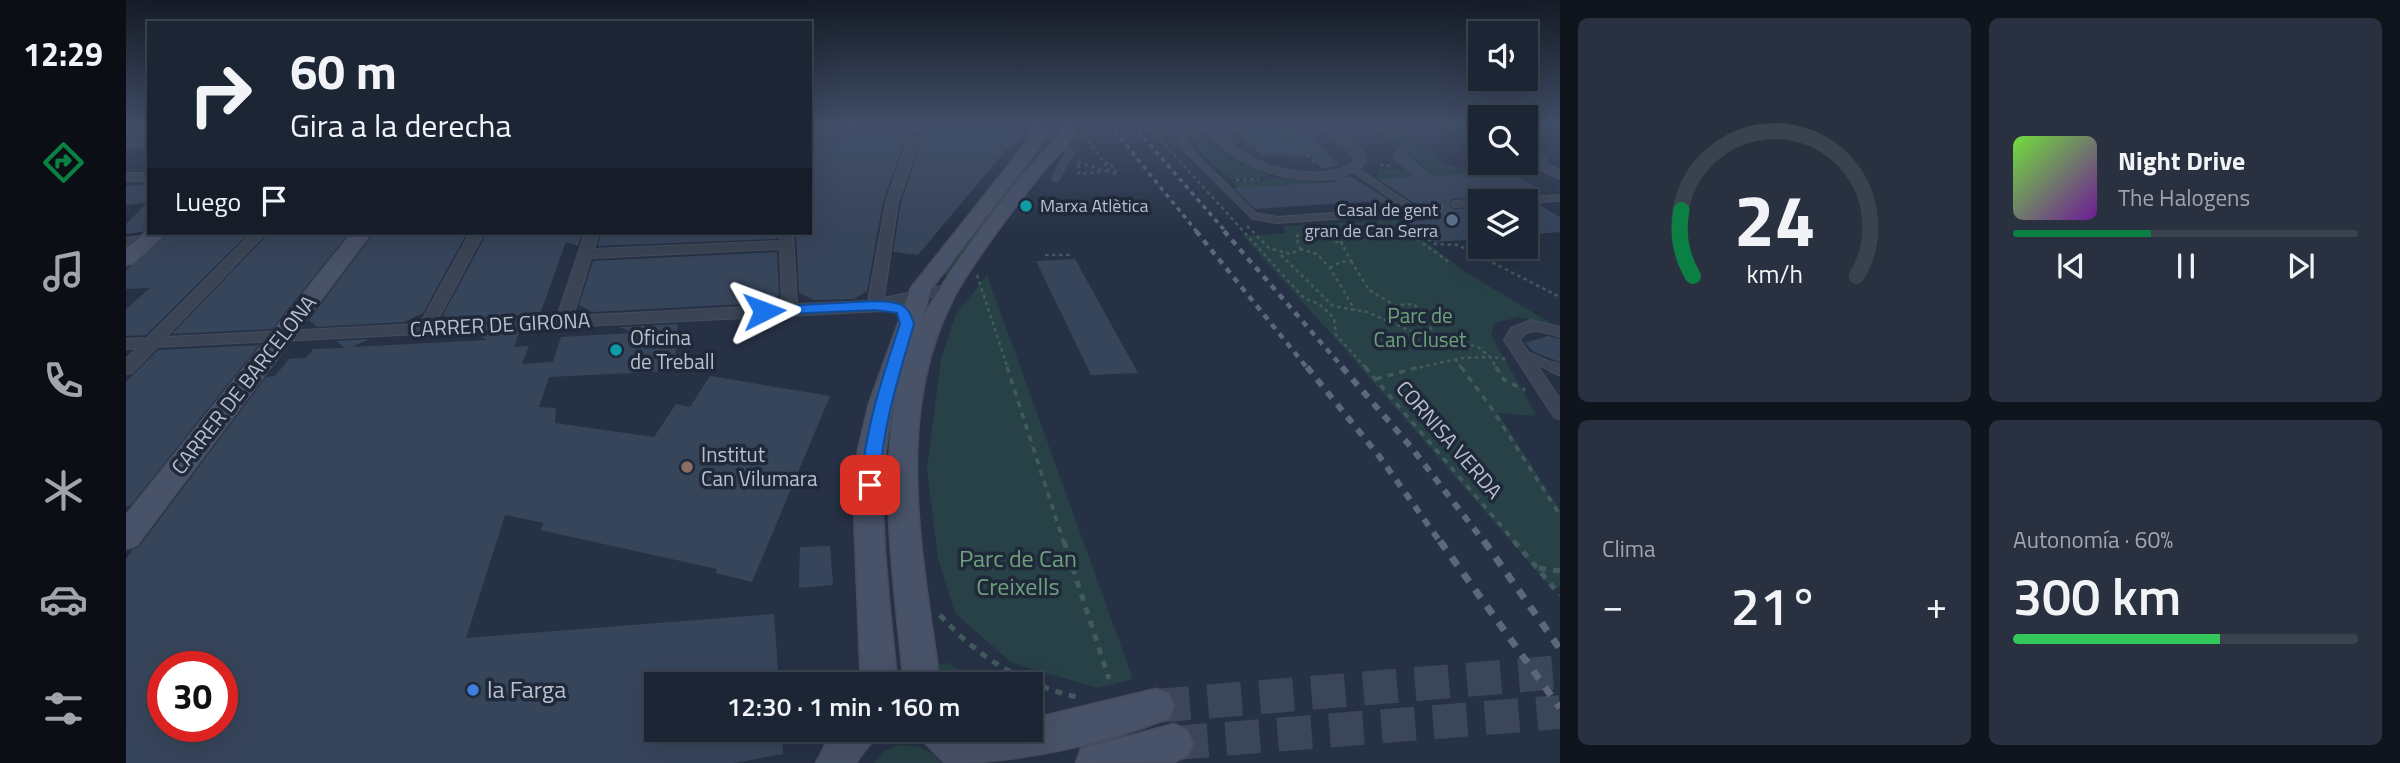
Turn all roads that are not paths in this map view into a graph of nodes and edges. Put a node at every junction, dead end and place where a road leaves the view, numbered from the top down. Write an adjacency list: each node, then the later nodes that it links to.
1 (908, 160): 32 (street)
2 (1021, 160): 31 (street)
3 (1047, 160): 30 (street)
4 (1067, 160): 13 (lane)
5 (1198, 160): 20 (lane)
6 (1250, 160): 9 (street)
7 (1360, 160): 9 (street)
8 (1538, 164): 10 (street)
9 (1354, 169): 16 (lane)
10 (1560, 175)
11 (126, 177): 12 (street)
12 (147, 177)
13 (1056, 178)
14 (1560, 198): 15 (lane)
15 (1538, 199)
16 (1400, 201): 19 (street)
17 (1468, 203): 18 (lane)
18 (1455, 204)
19 (1435, 207)
20 (1389, 212)
21 (257, 235): 39 (street)
22 (360, 235): 38 (street, CARRER DE BARCELONA)
23 (476, 235): 36 (street)
24 (591, 235): 28 (street)
25 (153, 236): 27 (street); 29 (street)
26 (787, 239): 28 (street); 33 (street)
27 (126, 242)
28 (585, 254): 34 (street)
29 (126, 259)
30 (950, 288): 31 (street, CARRER DE GIRONA); 47 (street)
31 (917, 298): 32 (street, CARRER DE GIRONA); 35 (street)
32 (875, 305): 33 (street, CARRER DE GIRONA); 35 (street, CARRER DE GIRONA)
33 (790, 310): 34 (street, CARRER DE GIRONA)
34 (564, 321): 36 (street, CARRER DE GIRONA)
35 (907, 324): 46 (street)
36 (425, 328): 38 (street, CARRER DE GIRONA)
37 (1560, 332): 41 (street)
38 (282, 336): 39 (street, CARRER DE GIRONA); 45 (street, CARRER DE BARCELONA)
39 (152, 342): 40 (street, CARRER DE GIRONA); 42 (street)
40 (126, 344)
41 (1515, 356): 43 (lane); 44 (street)
42 (126, 369)
43 (1560, 370)
44 (1560, 413)
45 (130, 527)
46 (878, 672)
47 (921, 672)
48 (1156, 706): 51 (street)
49 (847, 742): 53 (street)
50 (1174, 743): 52 (street)
51 (955, 747)
52 (1107, 762)
53 (835, 763)

